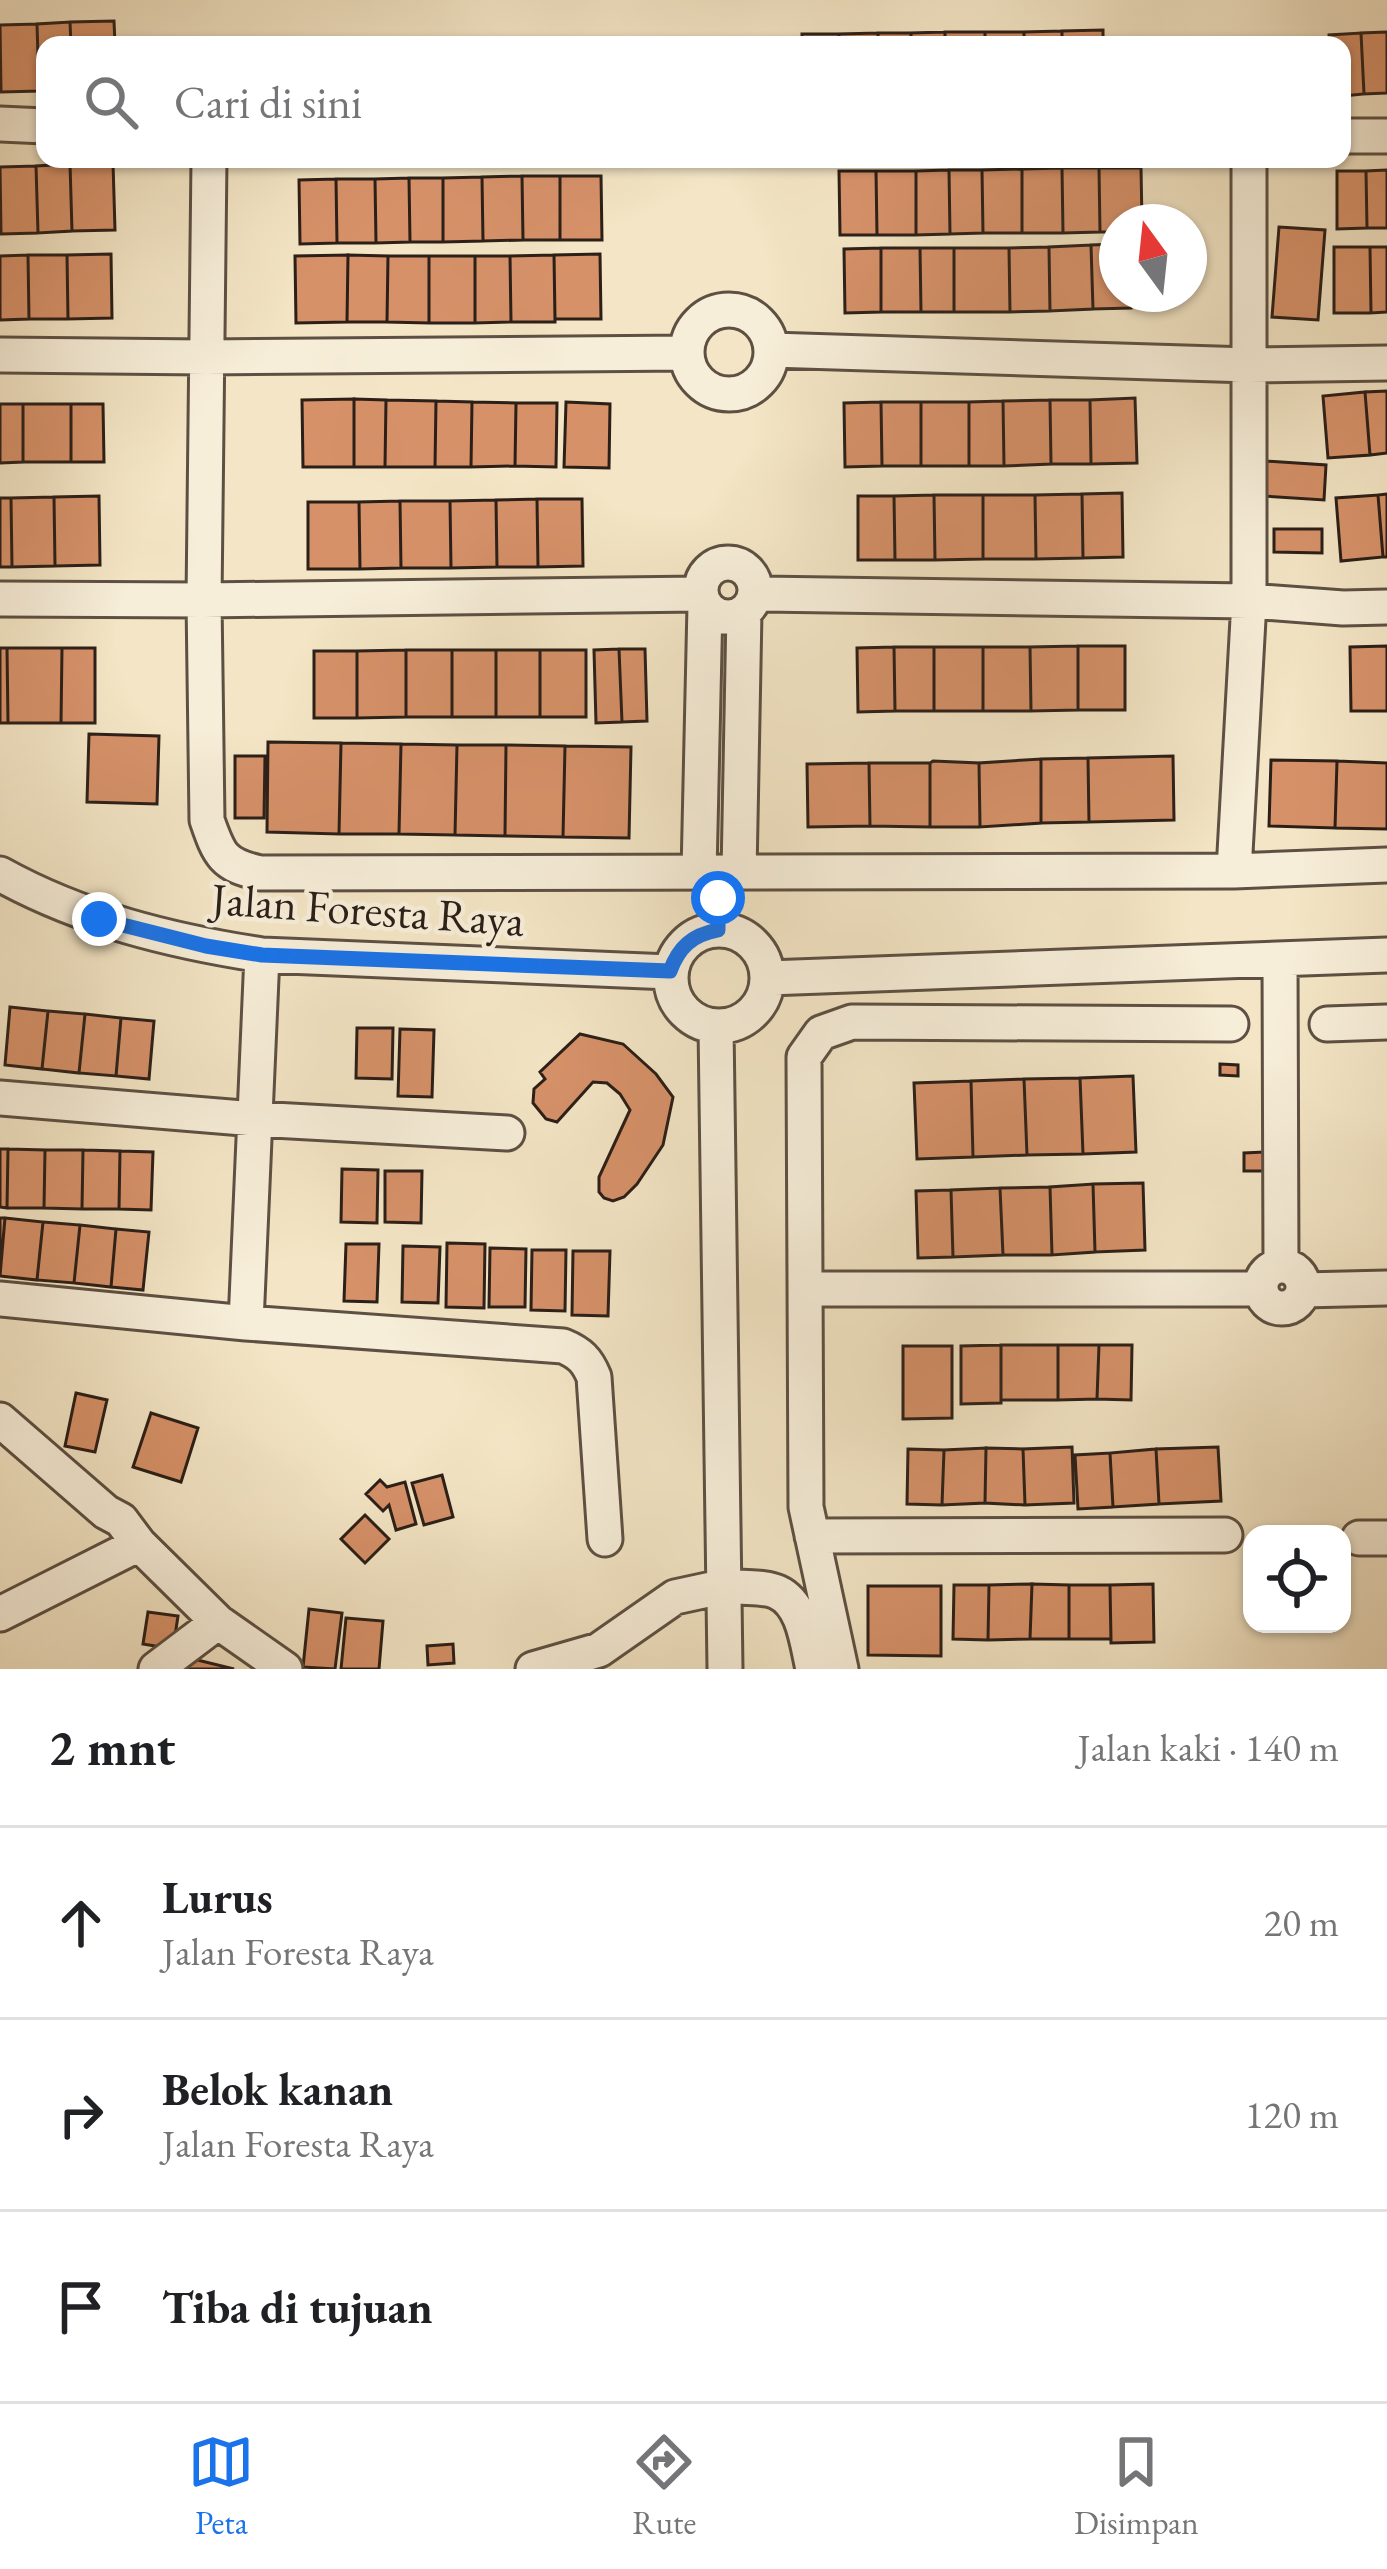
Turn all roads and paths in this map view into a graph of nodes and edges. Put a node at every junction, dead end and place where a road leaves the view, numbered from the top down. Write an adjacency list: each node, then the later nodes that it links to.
1 (0, 124): 2 (street)
2 (36, 126)
3 (1351, 136): 4 (street)
4 (1387, 136)
5 (209, 168): 10 (street)
6 (1249, 168): 12 (street)
7 (771, 350): 8 (street); 8 (street); 12 (street)
8 (686, 353): 10 (street)
9 (0, 355): 10 (street)
10 (206, 357): 15 (street)
11 (1387, 363): 12 (street)
12 (1250, 365): 16 (street)
13 (0, 599): 15 (street)
14 (703, 599): 15 (street); 17 (street); 17 (street); 21 (street)
15 (204, 601): 21 (street)
16 (1249, 601): 17 (street); 18 (street); 20 (street)
17 (750, 603): 21 (street)
18 (1387, 607)
19 (1387, 865): 20 (street)
20 (1234, 872): 21 (street)
21 (719, 873): 23 (street)
22 (0, 874): 24 (street, Jalan Foresta Raya)
23 (718, 930): 27 (street); 28 (street)
24 (262, 955): 27 (street, Jalan Foresta Raya); 34 (street)
25 (1387, 955): 26 (street)
26 (1280, 960): 28 (street); 36 (street)
27 (670, 971): 32 (street)
28 (768, 978): 32 (street)
29 (1387, 1022): 31 (street)
30 (1231, 1024): 38 (street)
31 (1327, 1024)
32 (716, 1027): 51 (street)
33 (0, 1098): 34 (street)
34 (255, 1119): 35 (street); 40 (street)
35 (507, 1133)
36 (1282, 1282): 37 (street); 38 (street)
37 (1387, 1288)
38 (805, 1289): 43 (street)
39 (0, 1299): 40 (street)
40 (246, 1323): 44 (street)
41 (0, 1420): 45 (street)
42 (1226, 1535): 43 (street)
43 (812, 1536): 53 (street)
44 (605, 1539)
45 (139, 1544): 46 (street); 47 (street)
46 (0, 1614)
47 (218, 1622): 48 (street); 49 (street)
48 (156, 1669)
49 (285, 1669)
50 (533, 1669): 52 (street)
51 (725, 1669)
52 (813, 1669)
53 (841, 1669)

